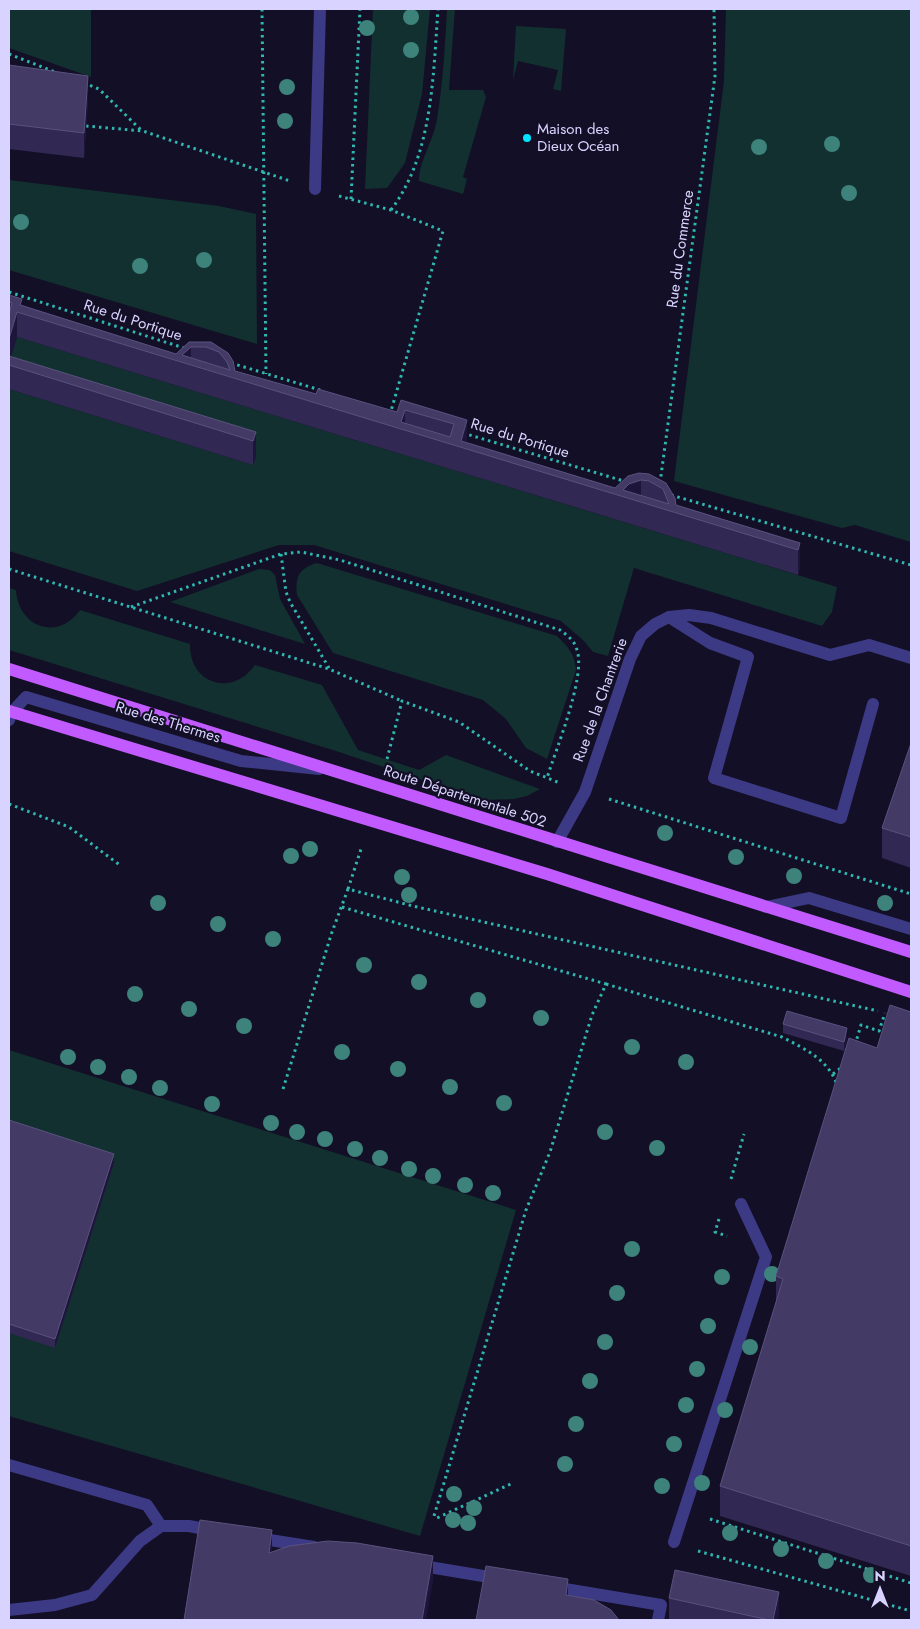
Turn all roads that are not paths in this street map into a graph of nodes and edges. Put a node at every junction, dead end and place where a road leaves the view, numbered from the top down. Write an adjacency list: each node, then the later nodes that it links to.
1 (320, 9): 2 (street)
2 (315, 189)
3 (669, 617): 4 (street, Rue de la Chantrerie); 6 (street); 9 (street, Rue de la Chantrerie)
4 (911, 658)
5 (9, 669): 8 (main road, Route Départementale 502)
6 (874, 704)
7 (10, 715): 8 (street, Rue des Thermes); 13 (main road)
8 (331, 771): 9 (main road, Route Départementale 502)
9 (556, 842): 10 (main road, Route Départementale 502)
10 (766, 907): 11 (street); 12 (main road, Route Départementale 502)
11 (911, 929)
12 (911, 952)
13 (911, 992)
14 (741, 1204): 19 (street)
15 (9, 1465): 16 (street)
16 (161, 1526): 17 (street); 24 (street)
17 (228, 1533)
18 (248, 1536): 20 (street)
19 (674, 1542)
20 (327, 1549)
21 (406, 1563): 22 (street)
22 (514, 1581)
23 (543, 1586): 25 (street)
24 (9, 1610)
25 (658, 1620)

